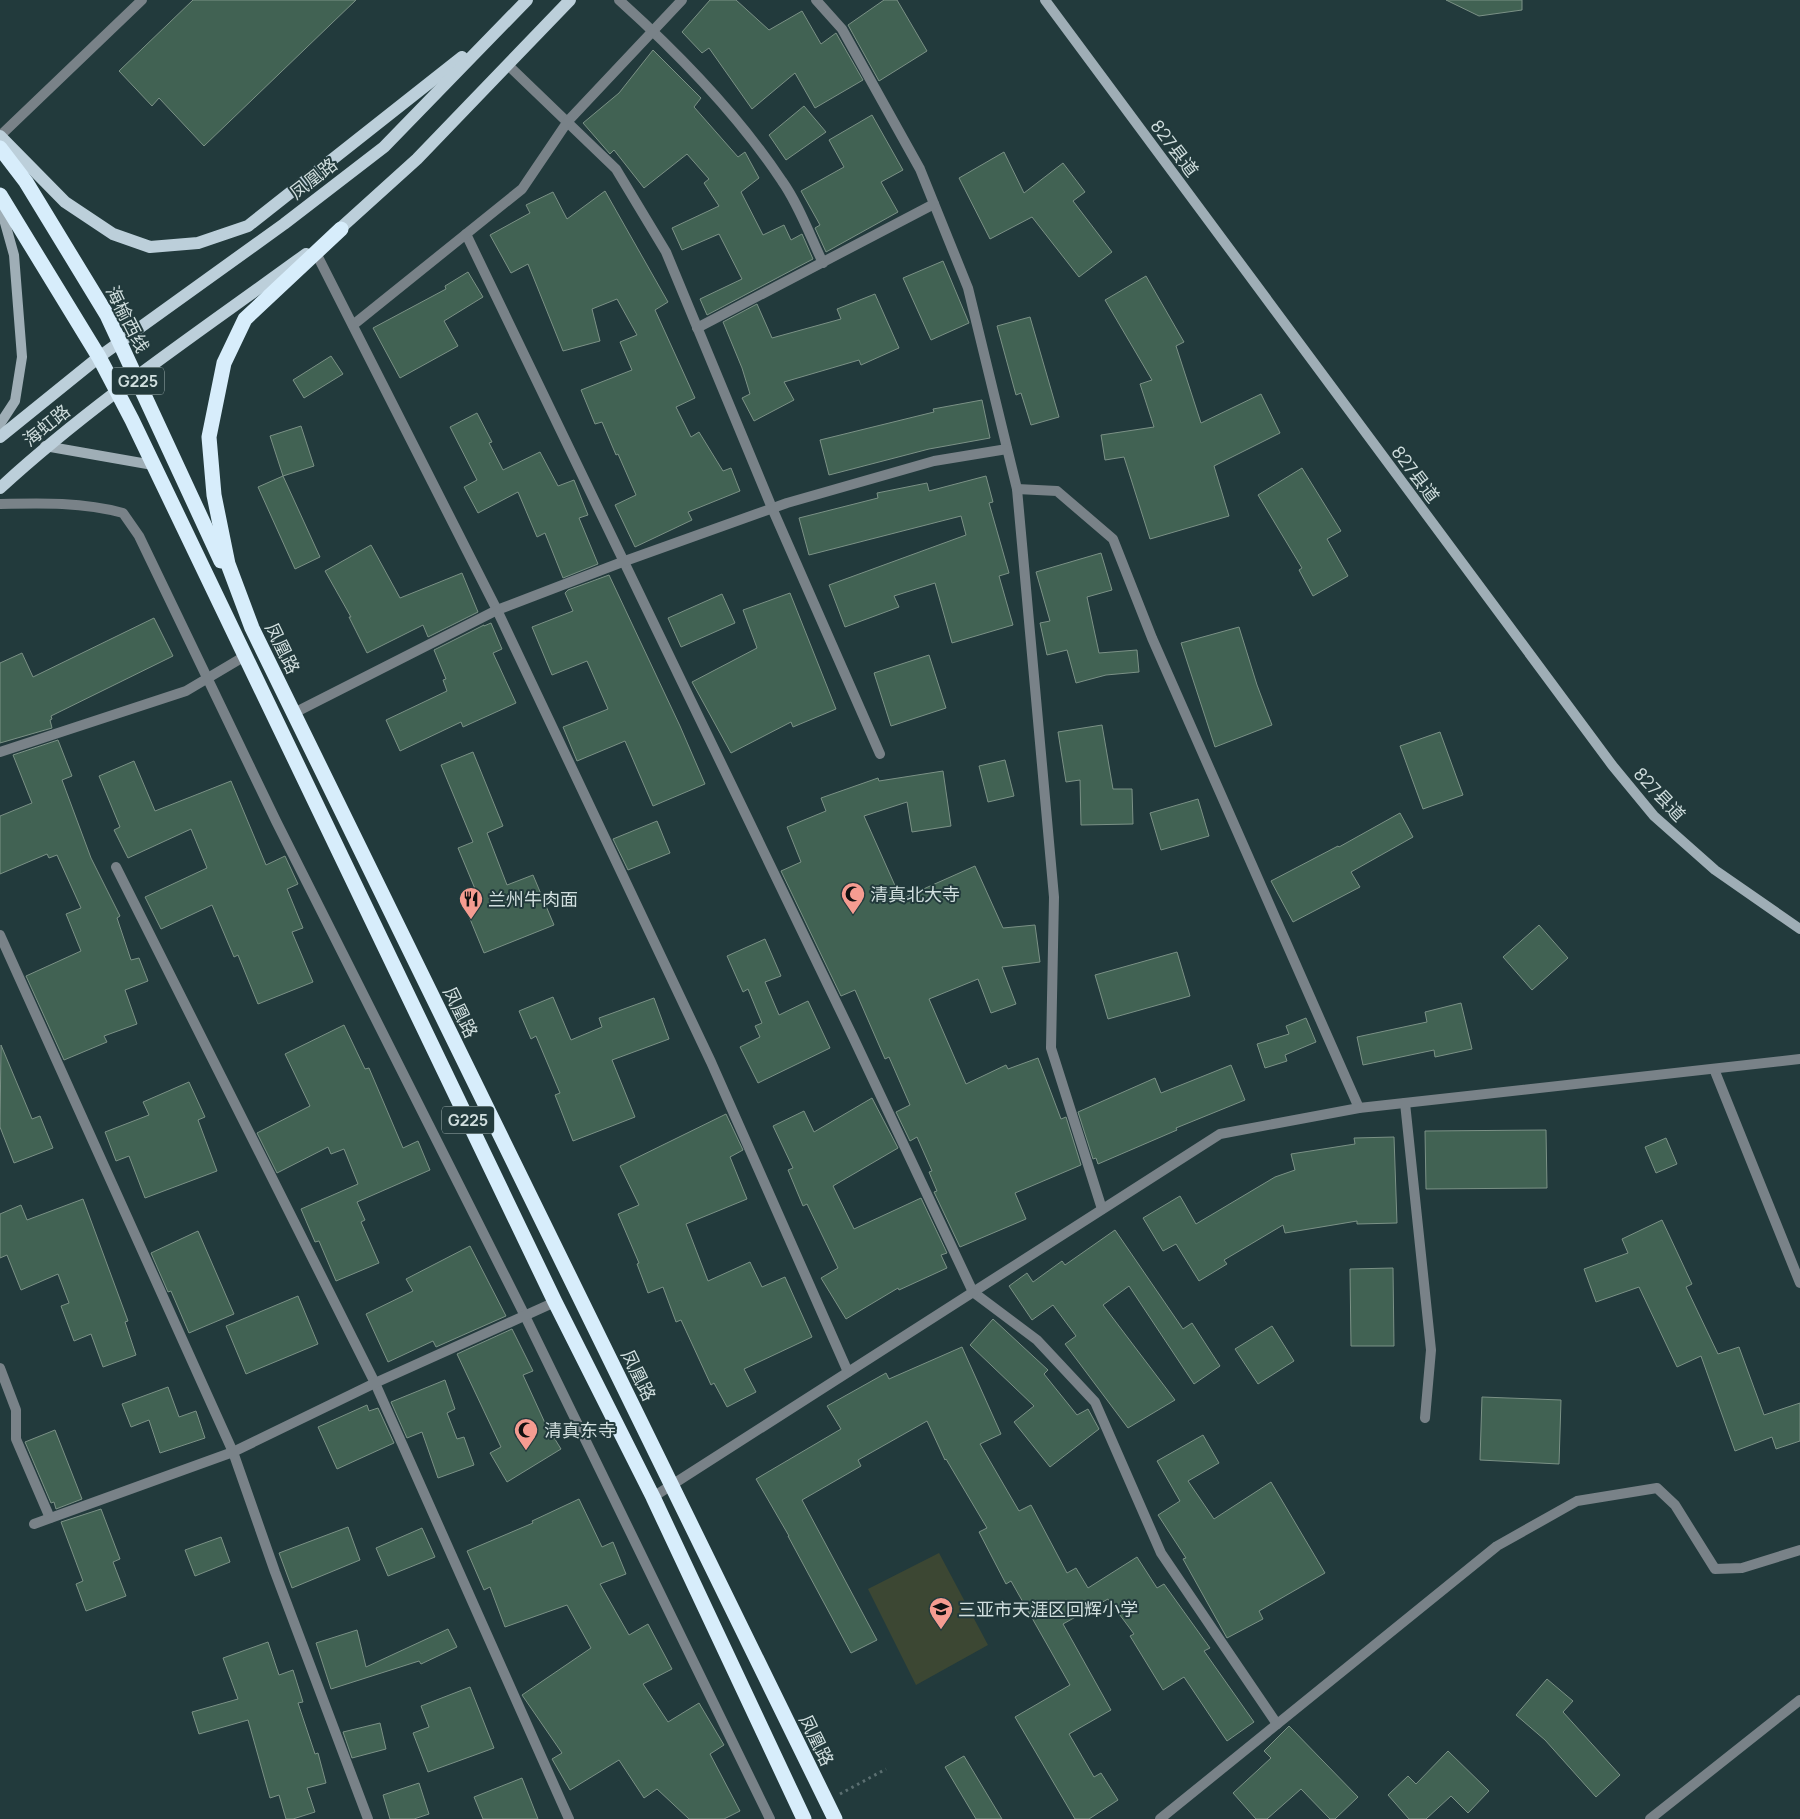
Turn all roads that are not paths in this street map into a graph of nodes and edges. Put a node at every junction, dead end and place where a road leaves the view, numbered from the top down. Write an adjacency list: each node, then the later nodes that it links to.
1 (142, 0): 12 (street)
2 (527, 0): 8 (main road, 凤凰路)
3 (570, 0): 10 (main road, 凤凰路)
4 (620, 0): 9 (street)
5 (682, 0): 9 (street)
6 (816, 0): 15 (street)
7 (1045, 0): 45 (main road, 827县道)
8 (504, 25): 12 (main road); 23 (main road, 凤凰路)
9 (653, 30): 11 (street); 20 (street)
10 (508, 65): 11 (street); 17 (main road, 凤凰路)
11 (568, 121): 18 (street); 22 (street)
12 (0, 136)
13 (0, 148): 23 (highway, 海榆西线 / G225)
14 (0, 195): 24 (highway, G225)
15 (934, 204): 20 (street); 30 (street)
16 (0, 205): 27 (main road)
17 (341, 229): 19 (highway, 凤凰路 / G225); 25 (main road, 凤凰路)
18 (466, 234): 21 (street); 36 (street)
19 (316, 253): 21 (street); 38 (highway, 凤凰路 / G225)
20 (823, 263): 22 (street)
21 (352, 325): 37 (street)
22 (697, 328): 35 (street)
23 (120, 342): 24 (main road, 凤凰路); 25 (highway, 海榆西线 / G225)
24 (99, 358): 26 (highway, G225); 28 (main road, 海虹路)
25 (136, 378): 26 (main road, 凤凰路); 38 (highway, 海榆西线 / G225)
26 (116, 392): 29 (main road, 海虹路); 31 (highway, G225)
27 (0, 424)
28 (0, 437)
29 (45, 446): 31 (main road); 32 (main road, 海虹路)
30 (1007, 449): 33 (street); 35 (street)
31 (153, 465): 39 (highway, G225)
32 (0, 488)
33 (1017, 489): 50 (street); 51 (street)
34 (0, 504): 40 (street)
35 (772, 508): 36 (street); 43 (street)
36 (625, 561): 37 (street); 53 (street)
37 (497, 610): 41 (street); 57 (street)
38 (252, 628): 41 (highway, 凤凰路 / G225)
39 (245, 656): 40 (street); 54 (highway, G225)
40 (208, 678): 42 (street); 55 (street)
41 (294, 713): 61 (highway, 凤凰路 / G225)
42 (0, 752)
43 (880, 754)
44 (116, 867): 58 (street)
45 (1800, 929)
46 (0, 935): 60 (street)
47 (1800, 1059): 48 (street)
48 (1714, 1069): 49 (street); 52 (street)
49 (1405, 1103): 50 (street); 59 (street)
50 (1359, 1108): 51 (street)
51 (1102, 1209): 53 (street)
52 (1800, 1283)
53 (973, 1292): 57 (street); 67 (street)
54 (555, 1302): 55 (street); 62 (highway, G225)
55 (525, 1316): 58 (street); 70 (street)
56 (0, 1368): 63 (street)
57 (848, 1372): 61 (street)
58 (375, 1383): 60 (street); 69 (street)
59 (1425, 1418)
60 (233, 1452): 63 (street); 68 (street)
61 (672, 1485): 62 (street); 72 (highway, 凤凰路 / G225)
62 (653, 1497): 71 (highway, G225)
63 (50, 1518): 64 (street)
64 (34, 1524)
65 (1800, 1550): 67 (street)
66 (1800, 1700): 74 (street)
67 (1278, 1724): 73 (street)
68 (368, 1819)
69 (569, 1819)
70 (770, 1819)
71 (804, 1819)
72 (835, 1819)
73 (1160, 1819)
74 (1650, 1819)

